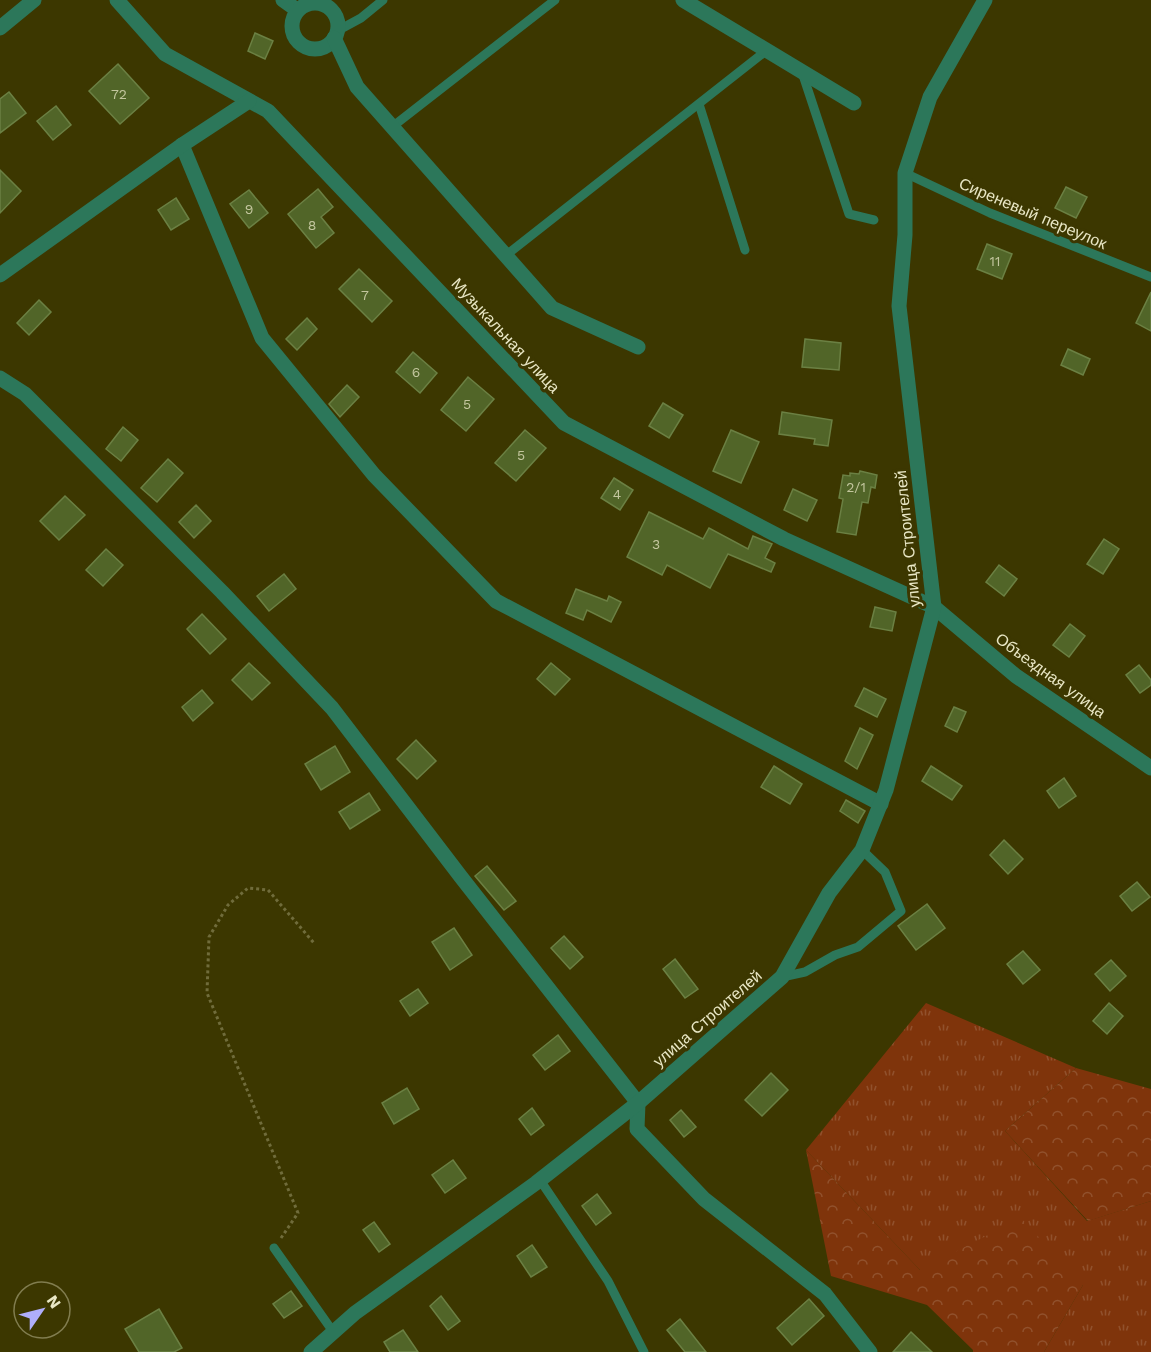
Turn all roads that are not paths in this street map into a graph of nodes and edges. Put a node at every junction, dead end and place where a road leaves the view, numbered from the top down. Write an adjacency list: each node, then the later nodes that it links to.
1 (34, 0): 9 (street)
2 (117, 0): 13 (street, Музыкальная улица)
3 (283, 0): 8 (street)
4 (383, 0): 10 (lane)
5 (555, 0): 16 (lane)
6 (682, 0): 11 (street)
7 (985, 0): 18 (street, улица Строителей)
8 (297, 10): 10 (street); 10 (street)
9 (0, 28)
10 (336, 35): 16 (street)
11 (767, 50): 12 (street); 15 (lane)
12 (802, 72): 14 (street); 19 (lane)
13 (249, 101): 17 (street); 26 (street, Музыкальная улица)
14 (854, 103)
15 (699, 104): 20 (lane); 21 (lane)
16 (392, 127): 21 (street)
17 (182, 145): 22 (street); 28 (street)
18 (905, 173): 23 (lane, Сиреневый переулок); 26 (street, улица Строителей)
19 (874, 220)
20 (745, 250)
21 (505, 256): 24 (street)
22 (0, 274)
23 (1151, 277)
24 (638, 347)
25 (0, 378): 31 (street)
26 (934, 607): 27 (street, Объездная улица); 28 (street, улица Строителей)
27 (1151, 768)
28 (881, 804): 29 (street, улица Строителей)
29 (862, 850): 30 (street, улица Строителей); 30 (lane)
30 (782, 977): 31 (street, улица Строителей)
31 (638, 1103): 32 (street, улица Строителей); 37 (street)
32 (540, 1180): 34 (street, улица Строителей); 36 (lane)
33 (274, 1248): 34 (lane)
34 (334, 1333): 35 (street, улица Строителей)
35 (312, 1352)
36 (644, 1352)
37 (870, 1352)

